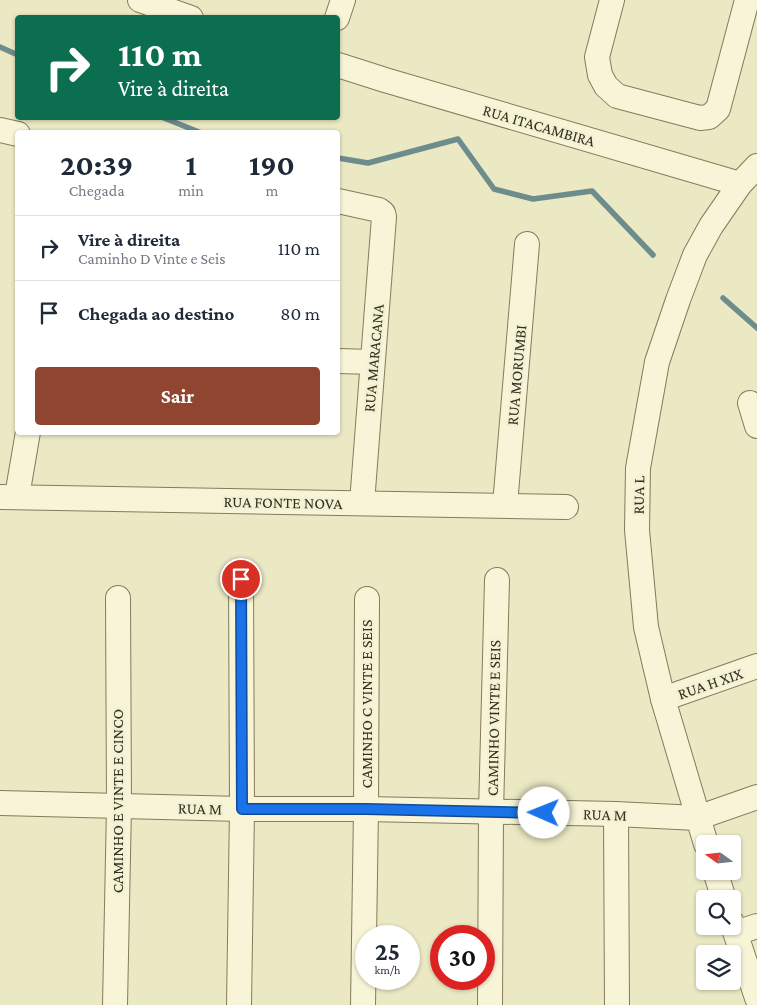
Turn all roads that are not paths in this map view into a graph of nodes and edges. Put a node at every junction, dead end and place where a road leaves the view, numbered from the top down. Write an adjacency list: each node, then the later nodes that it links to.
1 (140, 0): 5 (street)
2 (343, 0): 6 (street)
3 (612, 0): 4 (street)
4 (747, 0)
5 (182, 15)
6 (339, 15)
7 (340, 66): 11 (street, RUA ITACAMBIRA)
8 (0, 130): 9 (street)
9 (15, 133)
10 (757, 166): 11 (street, RUA L)
11 (740, 184): 28 (street, RUA L)
12 (340, 201): 15 (street, RUA MARACANA)
13 (528, 244): 21 (street, RUA MORUMBI)
14 (340, 361): 15 (street)
15 (372, 362): 20 (street, RUA MARACANA)
16 (750, 403): 17 (street)
17 (757, 426)
18 (27, 435): 19 (street)
19 (8, 497): 20 (street, RUA FONTE NOVA)
20 (362, 504): 21 (street, RUA FONTE NOVA)
21 (505, 505): 22 (street, RUA FONTE NOVA)
22 (566, 507)
23 (241, 579): 32 (street)
24 (496, 580): 34 (street, CAMINHO VINTE E SEIS)
25 (118, 598): 31 (street, CAMINHO E VINTE E CINCO)
26 (367, 599): 33 (street, CAMINHO C VINTE E SEIS)
27 (757, 666): 28 (street, RUA H XIX)
28 (663, 699): 36 (street, RUA L)
29 (757, 797): 36 (street, RUA M)
30 (0, 803): 31 (street, RUA M)
31 (118, 806): 32 (street, RUA M); 40 (street, CAMINHO E VINTE E CINCO)
32 (242, 809): 33 (street, RUA M); 41 (street)
33 (366, 809): 34 (street, RUA M); 42 (street, CAMINHO C VINTE E SEIS)
34 (491, 812): 35 (street, RUA M); 43 (street, CAMINHO VINTE E SEIS)
35 (616, 814): 36 (street, RUA M); 44 (street)
36 (697, 818): 37 (street, RUA L)
37 (703, 835)
38 (742, 928): 39 (street)
39 (757, 998)
40 (115, 1005)
41 (240, 1005)
42 (363, 1005)
43 (490, 1005)
44 (617, 1005)

